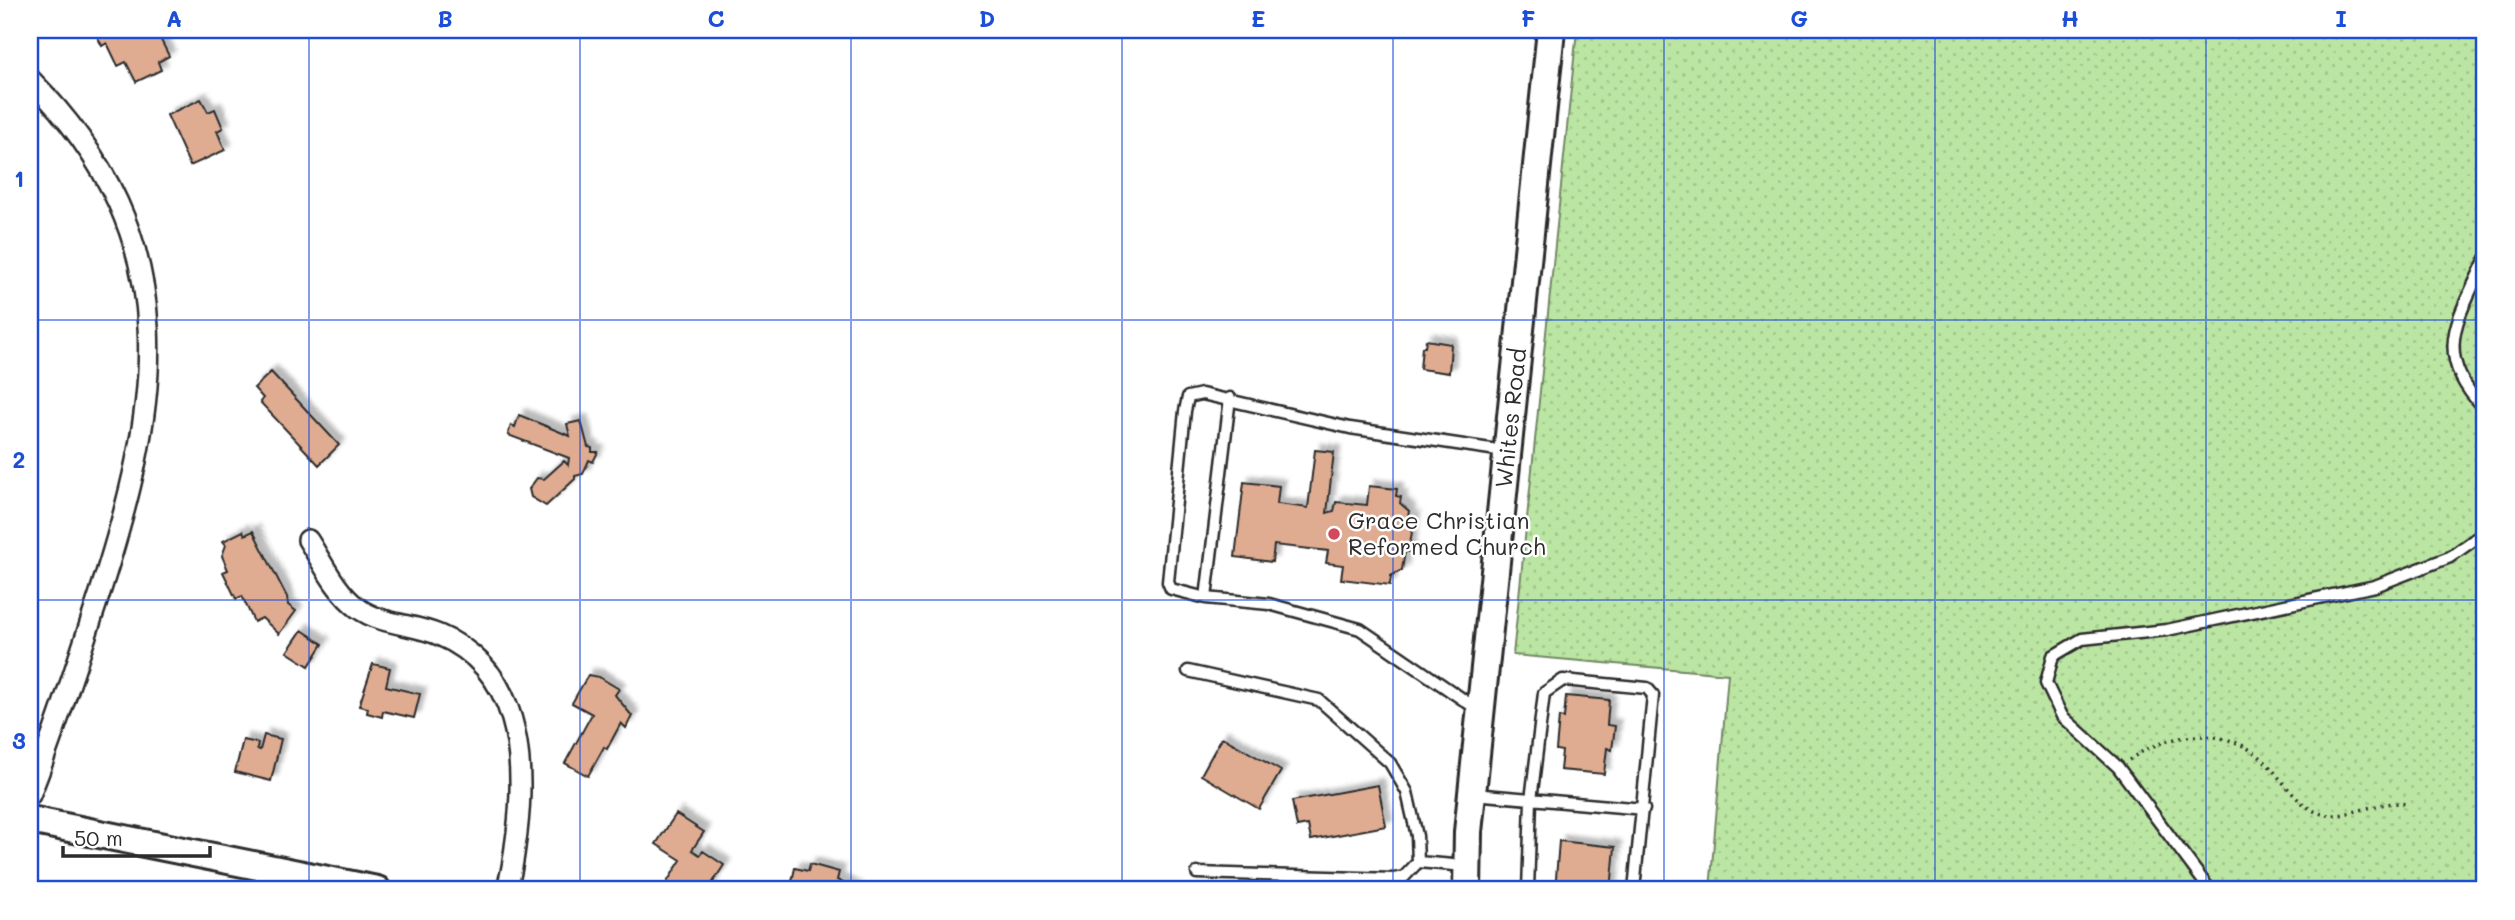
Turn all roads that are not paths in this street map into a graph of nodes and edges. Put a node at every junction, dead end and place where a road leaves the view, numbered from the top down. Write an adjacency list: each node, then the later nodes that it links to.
1 (1551, 30): 6 (street, Whites Road)
2 (30, 79): 13 (street)
3 (2485, 260): 5 (lane)
4 (1230, 398): 6 (lane); 9 (lane); 9 (lane)
5 (2485, 410)
6 (1508, 452): 11 (street, Whites Road)
7 (2485, 532): 24 (lane)
8 (308, 540): 21 (street)
9 (1206, 598): 11 (lane)
10 (1188, 671): 17 (lane)
11 (1480, 711): 12 (street, Whites Road)
12 (1472, 794): 14 (lane); 19 (street, Whites Road)
13 (30, 795)
14 (1531, 800): 15 (lane); 15 (lane); 22 (lane)
15 (1644, 809): 23 (lane)
16 (30, 820): 20 (street)
17 (1418, 862): 18 (lane); 19 (lane)
18 (1197, 873)
19 (1466, 881)
20 (377, 890)
21 (506, 890)
22 (1528, 890)
23 (1634, 890)
24 (2210, 890)

